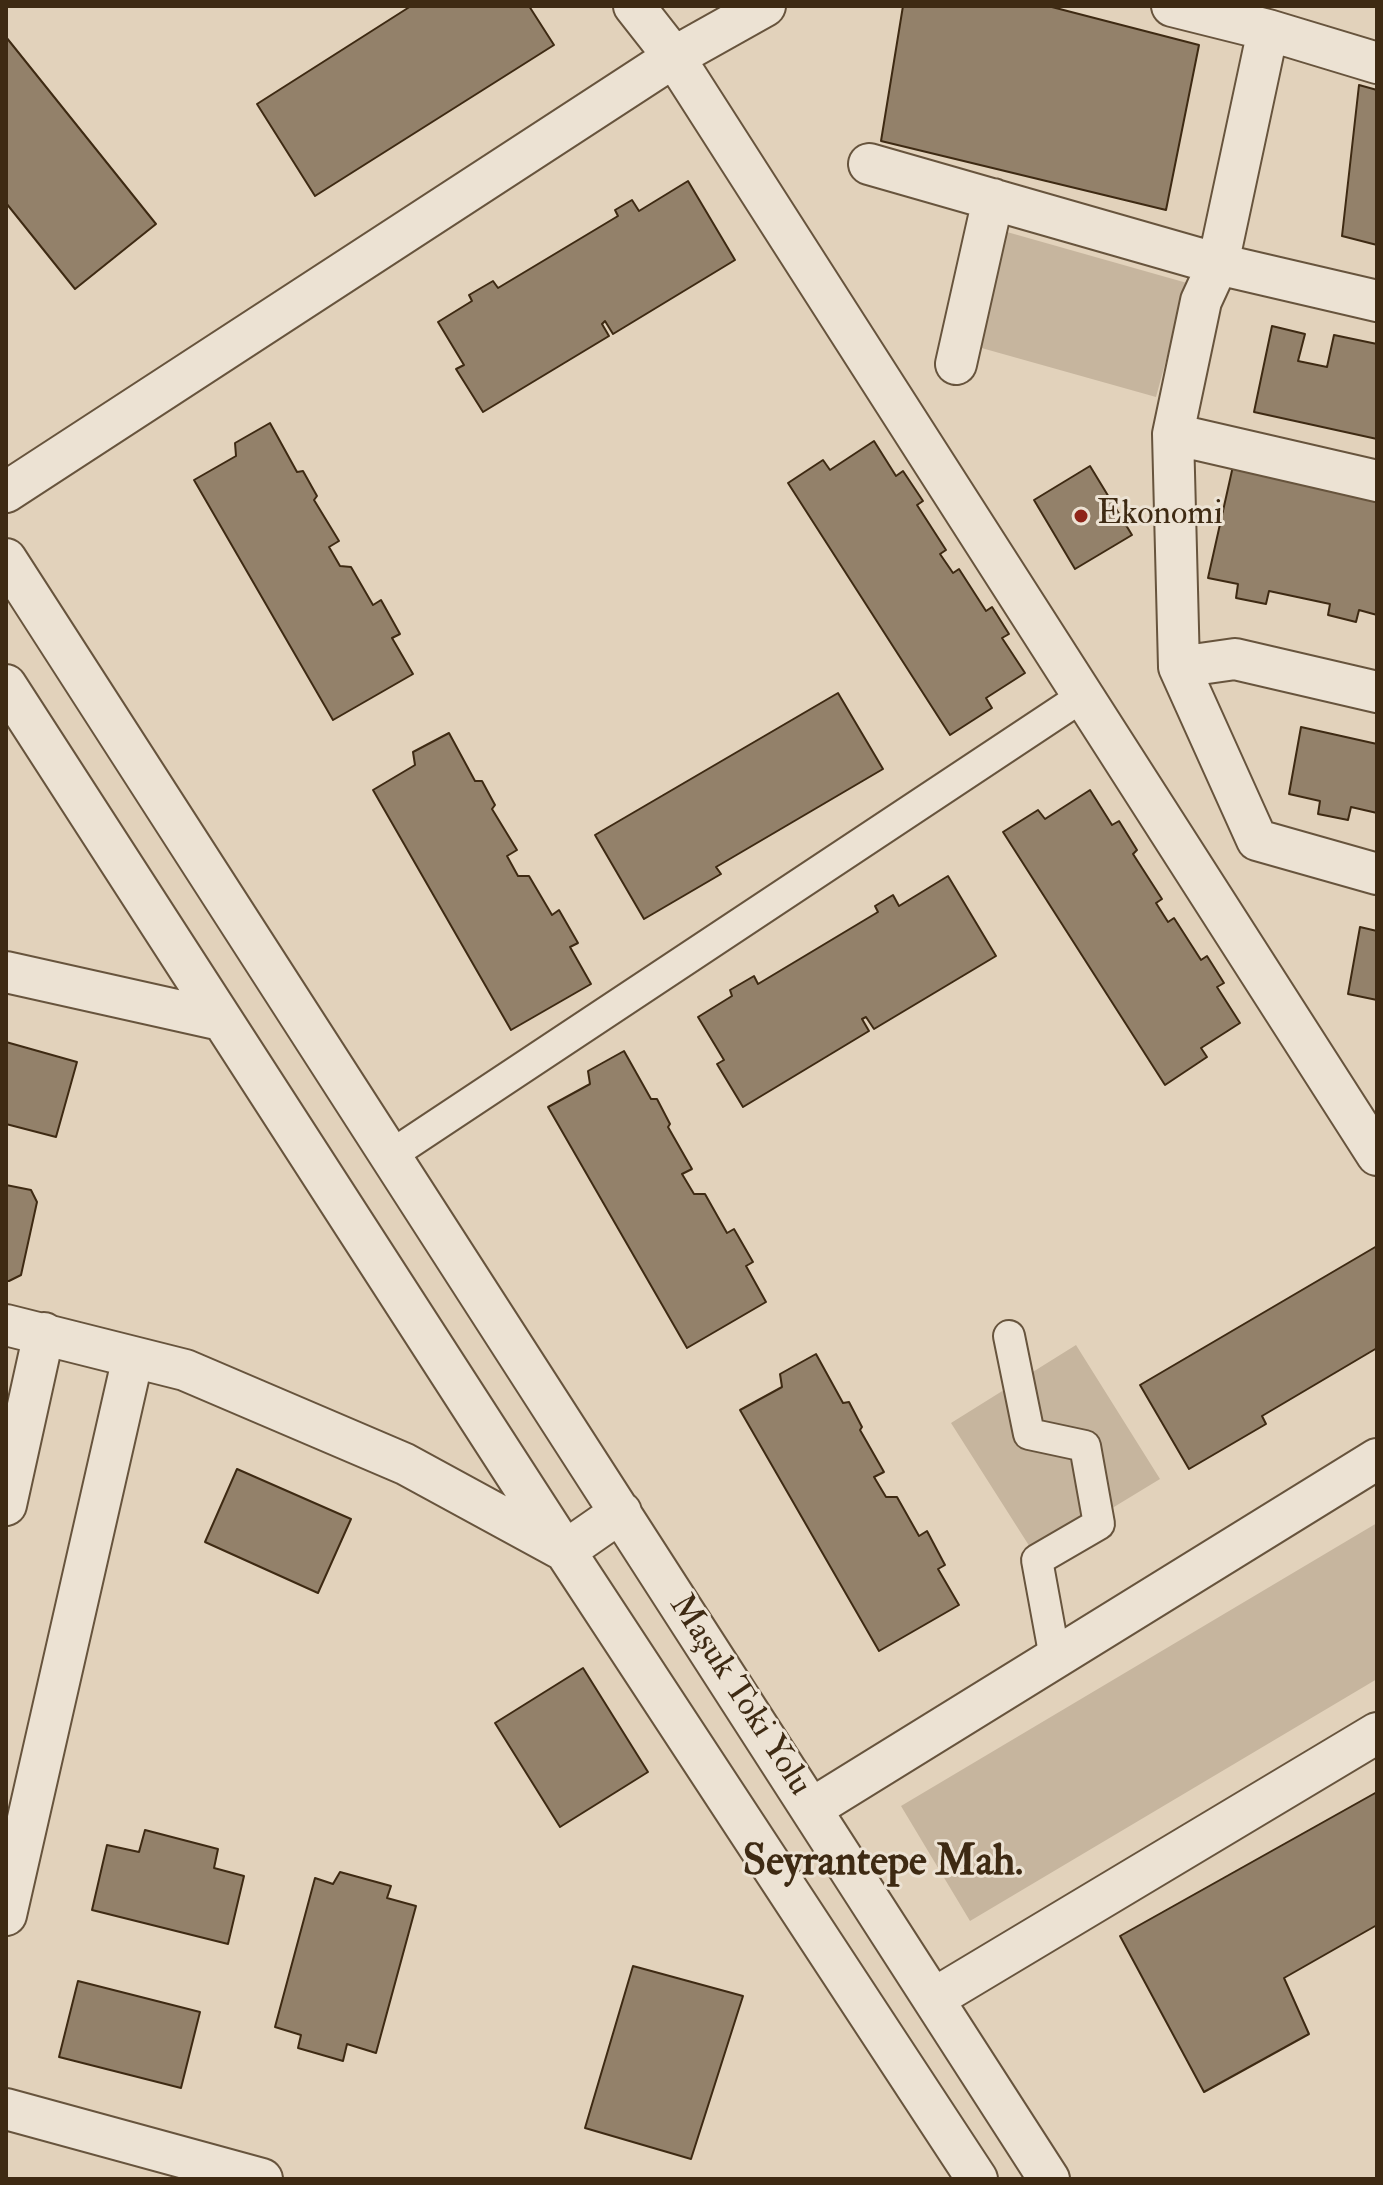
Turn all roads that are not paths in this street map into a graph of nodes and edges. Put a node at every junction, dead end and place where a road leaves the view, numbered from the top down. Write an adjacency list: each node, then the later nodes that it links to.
1 (634, 6): 5 (street)
2 (765, 6): 5 (street)
3 (1172, 6): 4 (street)
4 (1268, 30): 6 (street); 9 (street)
5 (674, 57): 14 (street); 19 (street)
6 (1377, 63)
7 (869, 164): 8 (street)
8 (993, 199): 9 (street); 11 (street)
9 (1218, 264): 10 (street); 12 (street)
10 (1377, 301)
11 (956, 364)
12 (1173, 434): 13 (street); 16 (street)
13 (1377, 481)
14 (6, 492)
15 (6, 559): 23 (street, Maşuk Toki Yolu)
16 (1179, 667): 18 (street); 20 (street)
17 (6, 685): 22 (street)
18 (1377, 692)
19 (1083, 696): 23 (street); 24 (street)
20 (1377, 874)
21 (6, 972): 22 (street)
22 (221, 1020): 31 (street)
23 (391, 1155): 30 (street, Maşuk Toki Yolu)
24 (1377, 1155)
25 (25, 1329): 27 (street, Maşuk Toki Yolu); 29 (street)
26 (1009, 1336): 32 (street)
27 (133, 1357): 31 (street, Maşuk Toki Yolu); 35 (street)
28 (1377, 1459): 32 (street)
29 (6, 1505)
30 (621, 1512): 31 (street); 34 (street, Maşuk Toki Yolu)
31 (565, 1551): 39 (street, Maşuk Toki Yolu)
32 (1055, 1658): 34 (street)
33 (1377, 1733): 36 (street)
34 (811, 1809): 36 (street, Maşuk Toki Yolu)
35 (6, 1915)
36 (933, 1999): 40 (street, Maşuk Toki Yolu)
37 (6, 2109): 38 (street)
38 (262, 2179)
39 (977, 2179)
40 (1049, 2179)

